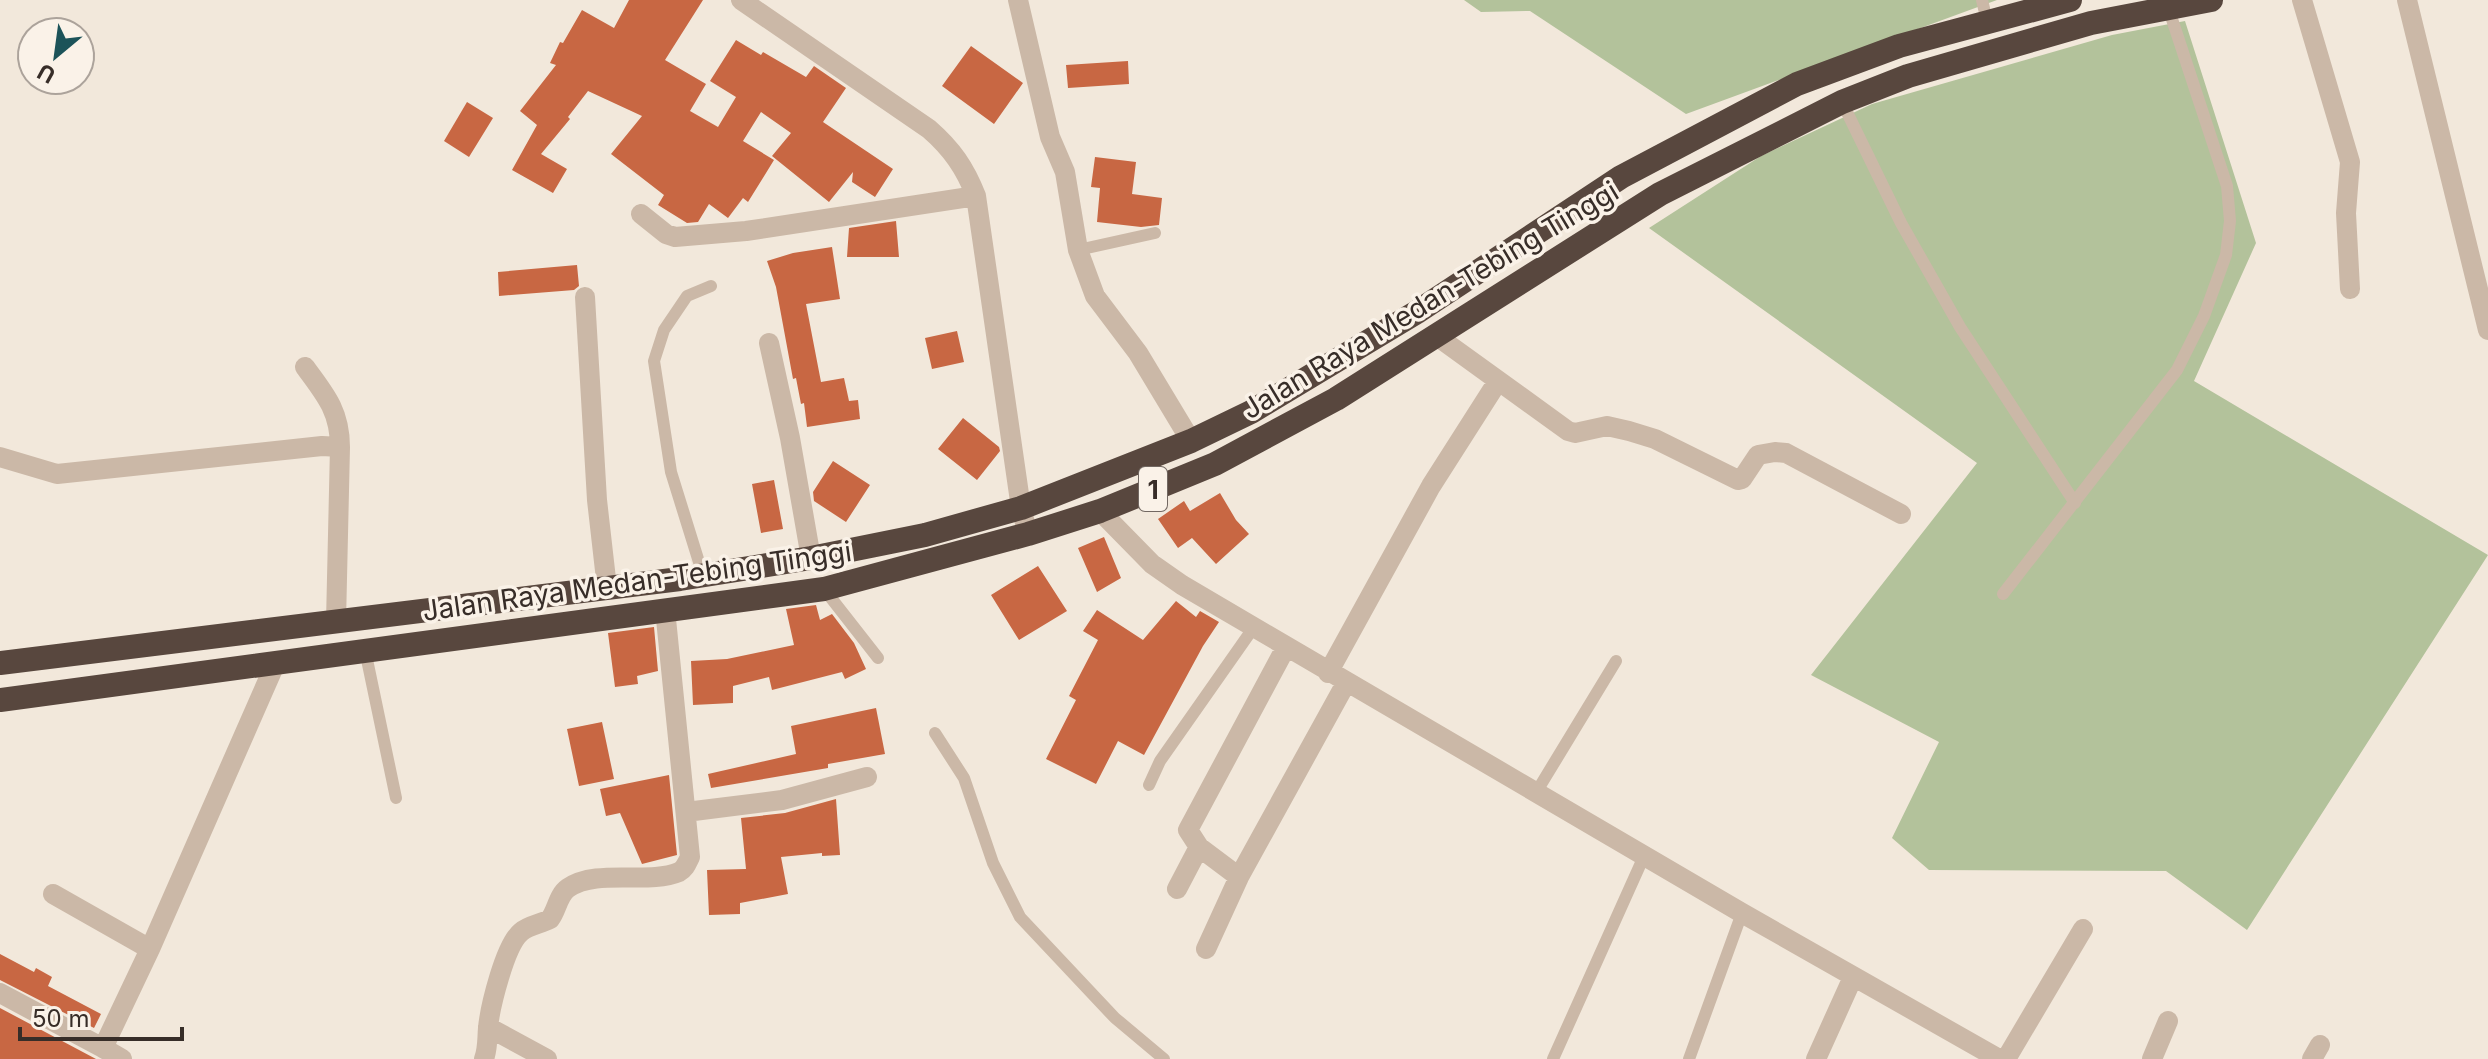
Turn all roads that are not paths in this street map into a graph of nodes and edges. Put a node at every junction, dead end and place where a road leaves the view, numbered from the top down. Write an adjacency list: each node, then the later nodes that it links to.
1 (741, 0): 10 (street)
2 (1018, 0): 13 (street)
3 (2070, 0): 8 (highway, Jalan Raya Medan-Tebing Tinggi / 1)
4 (2211, 0): 7 (highway, Jalan Raya Medan-Tebing Tinggi / 1)
5 (2302, 0): 15 (street)
6 (2407, 0): 17 (street)
7 (2168, 7): 9 (highway, Jalan Raya Medan-Tebing Tinggi / 1); 25 (lane)
8 (1984, 11): 22 (highway, Jalan Raya Medan-Tebing Tinggi / 1)
9 (1842, 102): 18 (highway, Jalan Raya Medan-Tebing Tinggi / 1); 25 (lane)
10 (976, 196): 11 (street); 26 (street)
11 (641, 214)
12 (1155, 233): 13 (lane)
13 (1078, 250): 22 (street)
14 (711, 286): 31 (lane)
15 (2350, 289)
16 (585, 297): 32 (street)
17 (2488, 330)
18 (1438, 337): 21 (street); 27 (highway, Jalan Raya Medan-Tebing Tinggi / 1)
19 (769, 343): 30 (street)
20 (305, 367): 23 (street)
21 (1498, 381): 28 (street); 44 (street)
22 (1191, 441): 26 (highway, Jalan Raya Medan-Tebing Tinggi / 1)
23 (340, 447): 24 (street); 36 (street)
24 (0, 457)
25 (2075, 503): 34 (lane)
26 (1021, 508): 29 (street); 30 (highway, Jalan Raya Medan-Tebing Tinggi / 1)
27 (1100, 511): 29 (highway, Jalan Raya Medan-Tebing Tinggi / 1); 37 (street)
28 (1901, 514)
29 (1028, 534): 33 (highway, Jalan Raya Medan-Tebing Tinggi / 1)
30 (811, 558): 31 (highway, Jalan Raya Medan-Tebing Tinggi / 1)
31 (703, 575): 32 (highway, Jalan Raya Medan-Tebing Tinggi / 1)
32 (607, 588): 36 (highway, Jalan Raya Medan-Tebing Tinggi / 1)
33 (824, 589): 35 (highway, Jalan Raya Medan-Tebing Tinggi / 1); 40 (lane)
34 (2003, 594)
35 (665, 609): 39 (highway, Jalan Raya Medan-Tebing Tinggi / 1); 51 (street)
36 (336, 622): 43 (highway, Jalan Raya Medan-Tebing Tinggi / 1)
37 (1254, 627): 38 (street); 48 (lane)
38 (1286, 647): 44 (street); 52 (street)
39 (365, 650): 42 (highway, Jalan Raya Medan-Tebing Tinggi / 1); 50 (lane)
40 (878, 658)
41 (1616, 661): 49 (lane)
42 (276, 662): 45 (highway, Jalan Raya Medan-Tebing Tinggi / 1); 59 (street)
43 (0, 663)
44 (1337, 678): 49 (street); 54 (street)
45 (0, 700)
46 (935, 733): 68 (lane)
47 (867, 777): 51 (street)
48 (1149, 785)
49 (1537, 791): 53 (street)
50 (396, 798)
51 (686, 812): 64 (street)
52 (1199, 847): 54 (street); 55 (street)
53 (1645, 854): 57 (street); 69 (lane)
54 (1239, 877): 60 (street)
55 (1177, 889)
56 (53, 894): 59 (street)
57 (1742, 913): 61 (street); 70 (lane)
58 (2083, 929): 73 (street)
59 (150, 949): 65 (street)
60 (1206, 949)
61 (1853, 977): 71 (street); 72 (street)
62 (0, 993): 65 (street)
63 (2168, 1021): 74 (street)
64 (488, 1027): 66 (street); 67 (street)
65 (110, 1054)
66 (484, 1059)
67 (547, 1059)
68 (1164, 1059)
69 (1553, 1059)
70 (1689, 1059)
71 (1816, 1059)
72 (1999, 1059)
73 (2006, 1059)
74 (2152, 1059)

